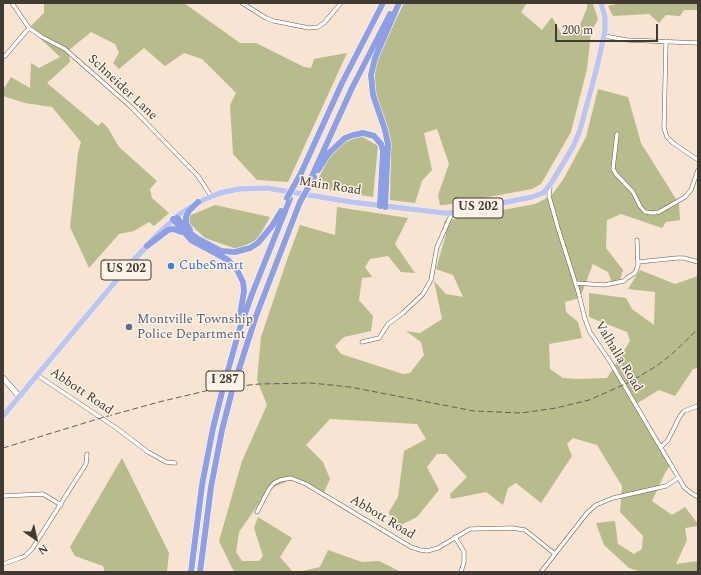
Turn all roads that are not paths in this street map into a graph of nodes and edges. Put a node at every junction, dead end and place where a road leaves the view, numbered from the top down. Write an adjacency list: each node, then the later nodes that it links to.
1 (12, 3): 7 (street, Schneider Lane)
2 (242, 3): 3 (street)
3 (340, 3)
4 (383, 3): 18 (highway, bridge)
5 (397, 3): 15 (highway); 20 (highway)
6 (601, 3): 8 (main road)
7 (29, 28): 11 (street); 17 (street, Schneider Lane)
8 (604, 36): 9 (street); 16 (main road)
9 (666, 41): 10 (street); 13 (street)
10 (698, 43)
11 (5, 56)
12 (617, 134): 14 (street)
13 (698, 160)
14 (698, 170)
15 (313, 176): 20 (highway); 49 (highway, I 287, bridge)
16 (550, 187): 21 (main road, Main Road / US 202); 29 (street, Valhalla Road)
17 (211, 196): 19 (main road, Main Road / US 202); 20 (main road, Main Road / US 202)
18 (288, 199): 24 (highway); 31 (highway, I 287)
19 (198, 202): 22 (main road, Main Road / US 202); 24 (highway)
20 (382, 206): 21 (main road, Main Road / US 202)
21 (452, 213): 30 (street)
22 (174, 218): 23 (highway); 24 (highway); 26 (main road, Main Road / US 202)
23 (184, 234): 26 (highway); 31 (highway)
24 (194, 237)
25 (637, 240): 27 (street)
26 (147, 246): 32 (main road, Main Road / US 202)
27 (638, 262): 28 (street); 29 (street)
28 (698, 262)
29 (575, 283): 37 (street, Valhalla Road)
30 (362, 342)
31 (228, 369): 48 (highway, I 287)
32 (37, 375): 34 (main road, Main Road / US 202); 39 (street, Abbott Road)
33 (3, 378): 34 (main road)
34 (19, 396): 36 (main road, Main Road / US 202)
35 (698, 406): 37 (street)
36 (3, 416)
37 (661, 446): 40 (street, Valhalla Road)
38 (88, 454): 43 (street)
39 (175, 463)
40 (678, 478): 42 (street, Valhalla Road); 46 (street)
41 (3, 496): 43 (street)
42 (698, 497)
43 (60, 505): 47 (street)
44 (257, 512): 45 (street, Abbott Road)
45 (456, 538): 46 (street, Abbott Road); 50 (street)
46 (555, 554): 51 (street)
47 (3, 564)
48 (191, 572)
49 (200, 572)
50 (461, 572)
51 (541, 572)

